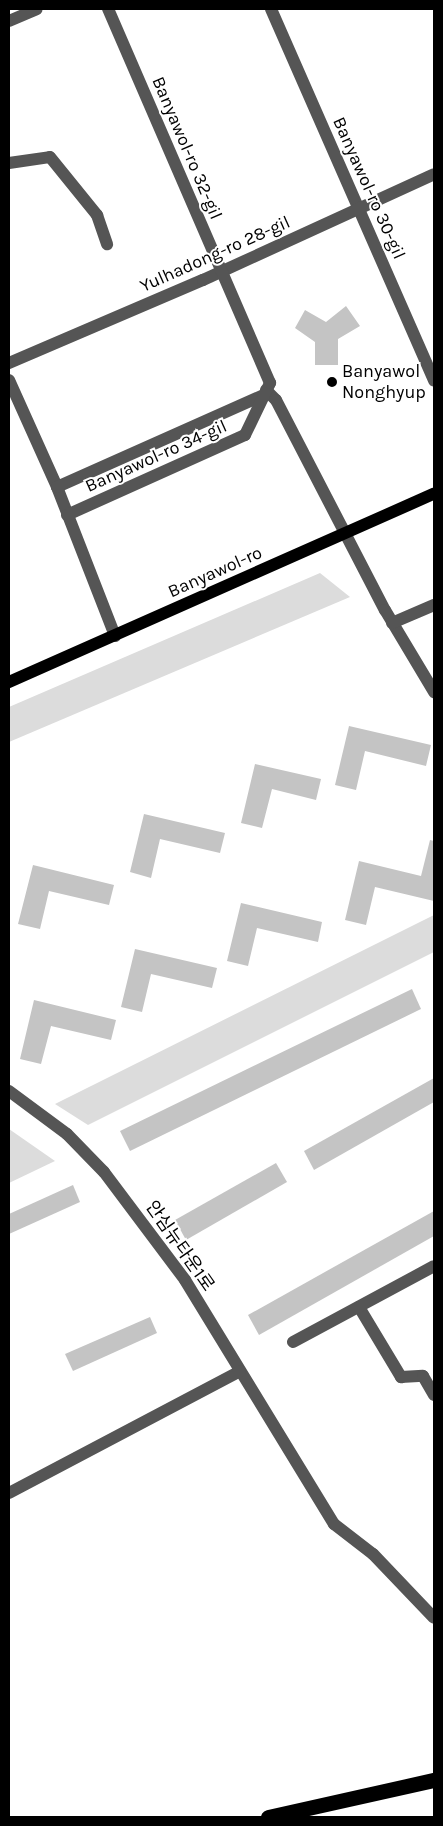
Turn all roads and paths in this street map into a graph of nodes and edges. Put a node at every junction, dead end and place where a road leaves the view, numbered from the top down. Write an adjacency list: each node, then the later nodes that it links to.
1 (37, 9): 4 (street)
2 (108, 9): 9 (street, Banyawol-ro 32-gil)
3 (271, 9): 7 (street, Banyawol-ro 30-gil)
4 (9, 21)
5 (9, 163): 8 (street)
6 (434, 174): 7 (street, Yulhadong-ro 28-gil)
7 (359, 208): 9 (street, Yulhadong-ro 28-gil); 12 (street, Banyawol-ro 30-gil)
8 (107, 244)
9 (220, 271): 10 (street, Yulhadong-ro 28-gil); 13 (street, Banyawol-ro 32-gil)
10 (9, 363)
11 (9, 380): 14 (street)
12 (434, 381)
13 (267, 389): 14 (street, Banyawol-ro 34-gil); 16 (street, Banyawol-ro 34-gil); 17 (street, Banyawol-ro 32-gil)
14 (57, 487): 16 (street)
15 (434, 494): 17 (main road, Banyawol-ro)
16 (67, 515): 20 (street)
17 (346, 534): 19 (street, Banyawol-ro 32-gil); 20 (main road, Banyawol-ro)
18 (434, 604): 19 (street)
19 (392, 623): 22 (street, Banyawol-ro 32-gil)
20 (115, 636): 21 (main road, Banyawol-ro)
21 (9, 682)
22 (434, 692)
23 (9, 1091): 27 (street, 안심뉴타운1로)
24 (434, 1266): 25 (street)
25 (359, 1307): 26 (street); 28 (street)
26 (293, 1342)
27 (240, 1371): 29 (street); 30 (street, 안심뉴타운1로)
28 (434, 1395)
29 (9, 1493)
30 (434, 1618)
31 (434, 1780): 32 (highway)
32 (268, 1817)

